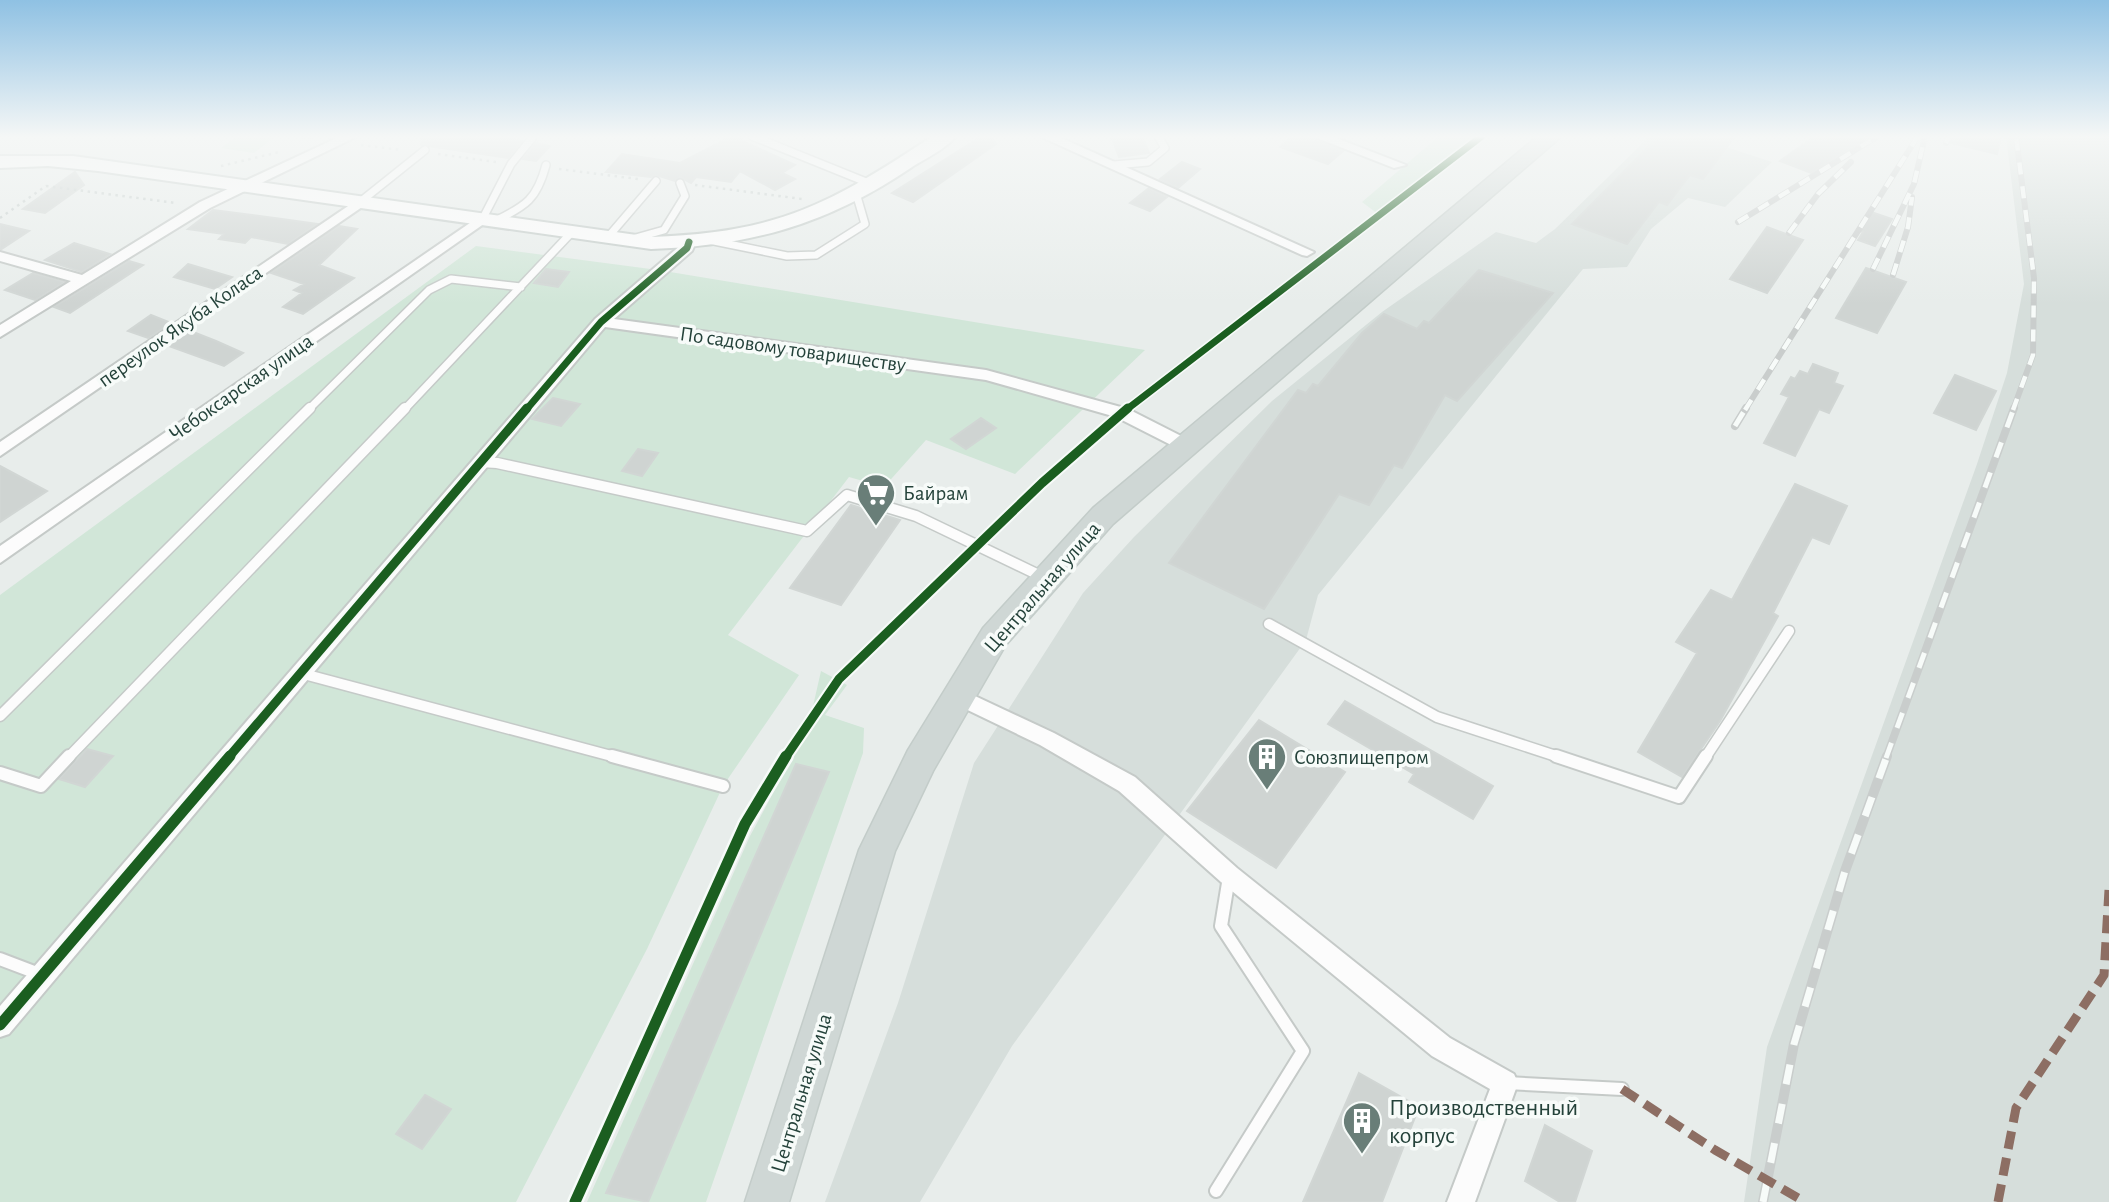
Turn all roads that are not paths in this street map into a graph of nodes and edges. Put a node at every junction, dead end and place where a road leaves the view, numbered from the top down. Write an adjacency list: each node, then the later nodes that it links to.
1 (234, 192): 20 (street)
2 (296, 192): 12 (street)
3 (376, 192): 12 (lane)
4 (500, 192): 13 (lane)
5 (538, 192): 13 (lane)
6 (646, 192): 15 (lane)
7 (683, 192): 16 (lane)
8 (857, 192): 17 (street)
9 (863, 192): 17 (lane)
10 (1174, 192): 18 (street)
11 (1484, 192): 25 (main road, Центральная улица)
12 (360, 202): 13 (street); 26 (street, переулок Якуба Коласа)
13 (489, 220): 14 (street); 28 (street, Чебоксарская улица)
14 (572, 233): 15 (street); 21 (lane)
15 (608, 237): 16 (street)
16 (629, 240): 17 (street)
17 (699, 241): 22 (street)
18 (1307, 252)
19 (0, 256): 20 (street)
20 (84, 280): 23 (street)
21 (521, 288): 34 (lane); 35 (lane)
22 (601, 322): 24 (street, По садовому товариществу); 27 (street)
23 (0, 332)
24 (986, 375): 25 (street)
25 (1185, 444): 29 (main road, Центральная улица)
26 (0, 450)
27 (479, 462): 29 (lane); 32 (street)
28 (0, 556)
29 (1045, 578): 33 (main road, Центральная улица)
30 (1269, 624): 31 (lane)
31 (1789, 631)
32 (299, 673): 36 (lane); 39 (street)
33 (958, 696): 37 (street); 44 (main road, Центральная улица)
34 (0, 716)
35 (0, 773)
36 (723, 786)
37 (1229, 875): 41 (street); 43 (lane)
38 (0, 960): 39 (lane)
39 (43, 975): 40 (street)
40 (0, 1025)
41 (1505, 1083): 42 (lane); 45 (street)
42 (1622, 1089)
43 (1216, 1191)
44 (767, 1202)
45 (1461, 1202)

